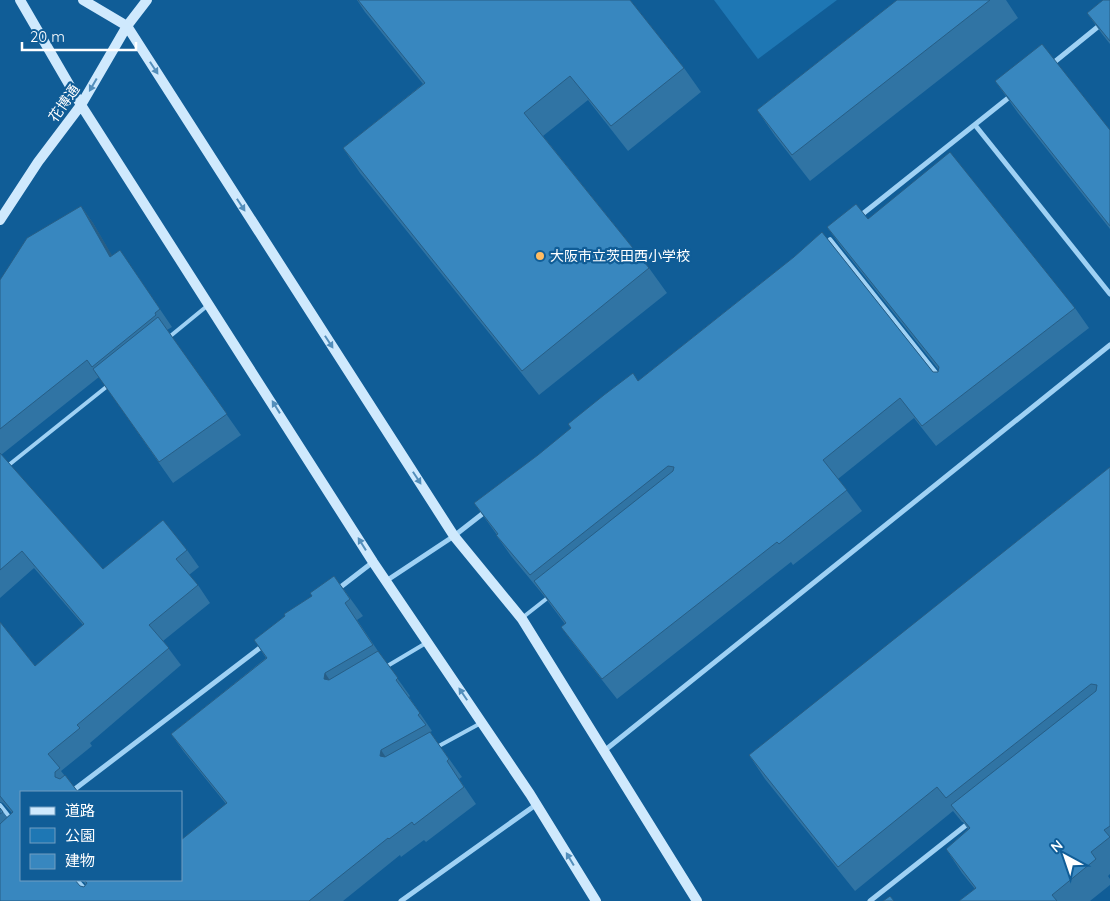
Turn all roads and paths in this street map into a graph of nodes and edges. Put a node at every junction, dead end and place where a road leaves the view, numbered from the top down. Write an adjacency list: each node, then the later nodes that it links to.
1 (20, 0): 8 (street)
2 (83, 0): 5 (street)
3 (147, 0): 5 (street, 花博通)
4 (1110, 17): 6 (street)
5 (127, 26): 8 (street, 花博通, one-way to 8); 23 (street, one-way to 23)
6 (1049, 66)
7 (1018, 90): 9 (street)
8 (81, 105): 10 (street, 花博通); 16 (street)
9 (975, 124): 11 (street); 15 (street)
10 (0, 220)
11 (853, 221)
12 (838, 233): 13 (street)
13 (830, 239): 14 (street); 20 (lane)
14 (822, 246)
15 (1110, 294)
16 (210, 304): 17 (lane); 24 (street, one-way to 16)
17 (164, 341)
18 (1110, 345): 34 (street)
19 (117, 378): 21 (lane)
20 (944, 382)
21 (0, 472)
22 (494, 505): 23 (street)
23 (454, 536): 25 (street); 28 (street)
24 (373, 562): 25 (street); 26 (street)
25 (386, 582): 30 (street)
26 (335, 592)
27 (553, 594): 28 (lane)
28 (522, 619): 34 (street)
29 (272, 639): 35 (street)
30 (428, 642): 31 (lane); 32 (street, one-way to 30)
31 (380, 670)
32 (482, 722): 33 (lane); 36 (street)
33 (430, 751)
34 (603, 751): 44 (street)
35 (71, 791)
36 (537, 804): 42 (street); 43 (street, one-way to 36)
37 (0, 805): 39 (lane)
38 (978, 815): 45 (street)
39 (16, 824)
40 (78, 881): 41 (lane)
41 (89, 894)
42 (401, 901)
43 (596, 901)
44 (697, 901)
45 (870, 901)

